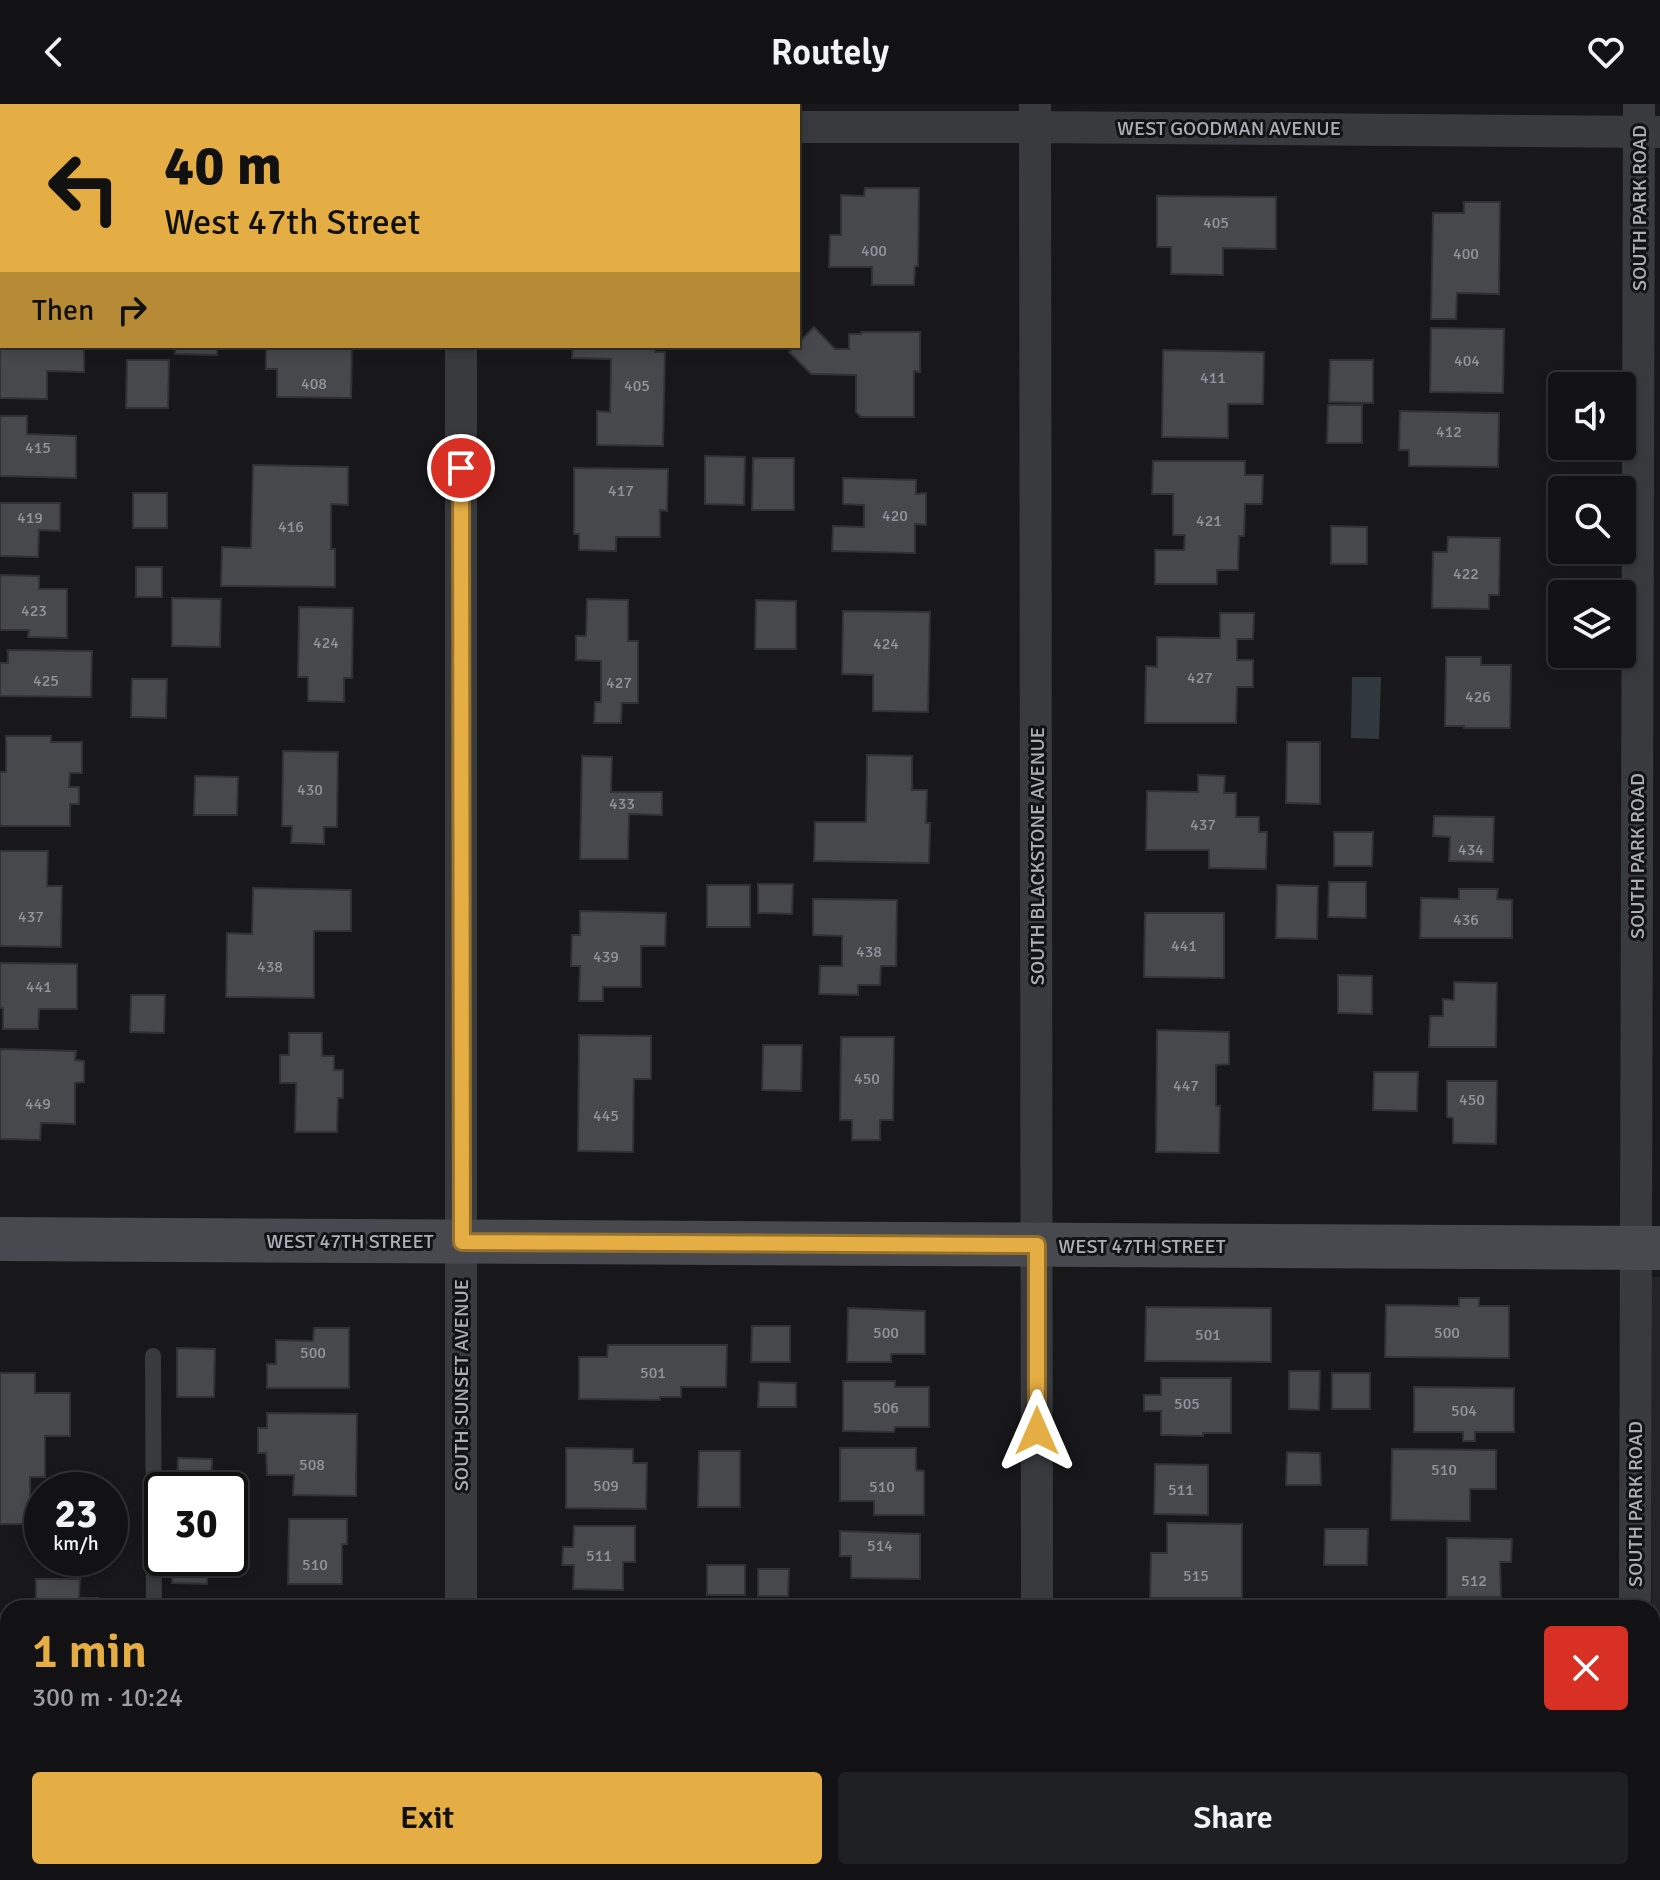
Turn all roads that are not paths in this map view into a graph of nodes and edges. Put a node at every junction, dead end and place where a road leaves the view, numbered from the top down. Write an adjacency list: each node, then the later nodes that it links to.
1 (1036, 115): 2 (street, WEST GOODMAN AVENUE); 3 (street, WEST GOODMAN AVENUE); 7 (street, SOUTH BLACKSTONE AVENUE)
2 (1646, 122): 8 (street, SOUTH PARK ROAD)
3 (800, 127)
4 (461, 348): 6 (street, SOUTH SUNSET AVENUE)
5 (0, 1239): 6 (main road, WEST 47TH STREET)
6 (462, 1242): 7 (main road, WEST 47TH STREET); 11 (street, SOUTH SUNSET AVENUE)
7 (1037, 1245): 8 (main road, WEST 47TH STREET); 12 (street, SOUTH BLACKSTONE AVENUE)
8 (1648, 1248): 13 (street, SOUTH PARK ROAD)
9 (153, 1356): 10 (lane)
10 (154, 1600)
11 (461, 1600)
12 (1037, 1600)
13 (1635, 1600)

